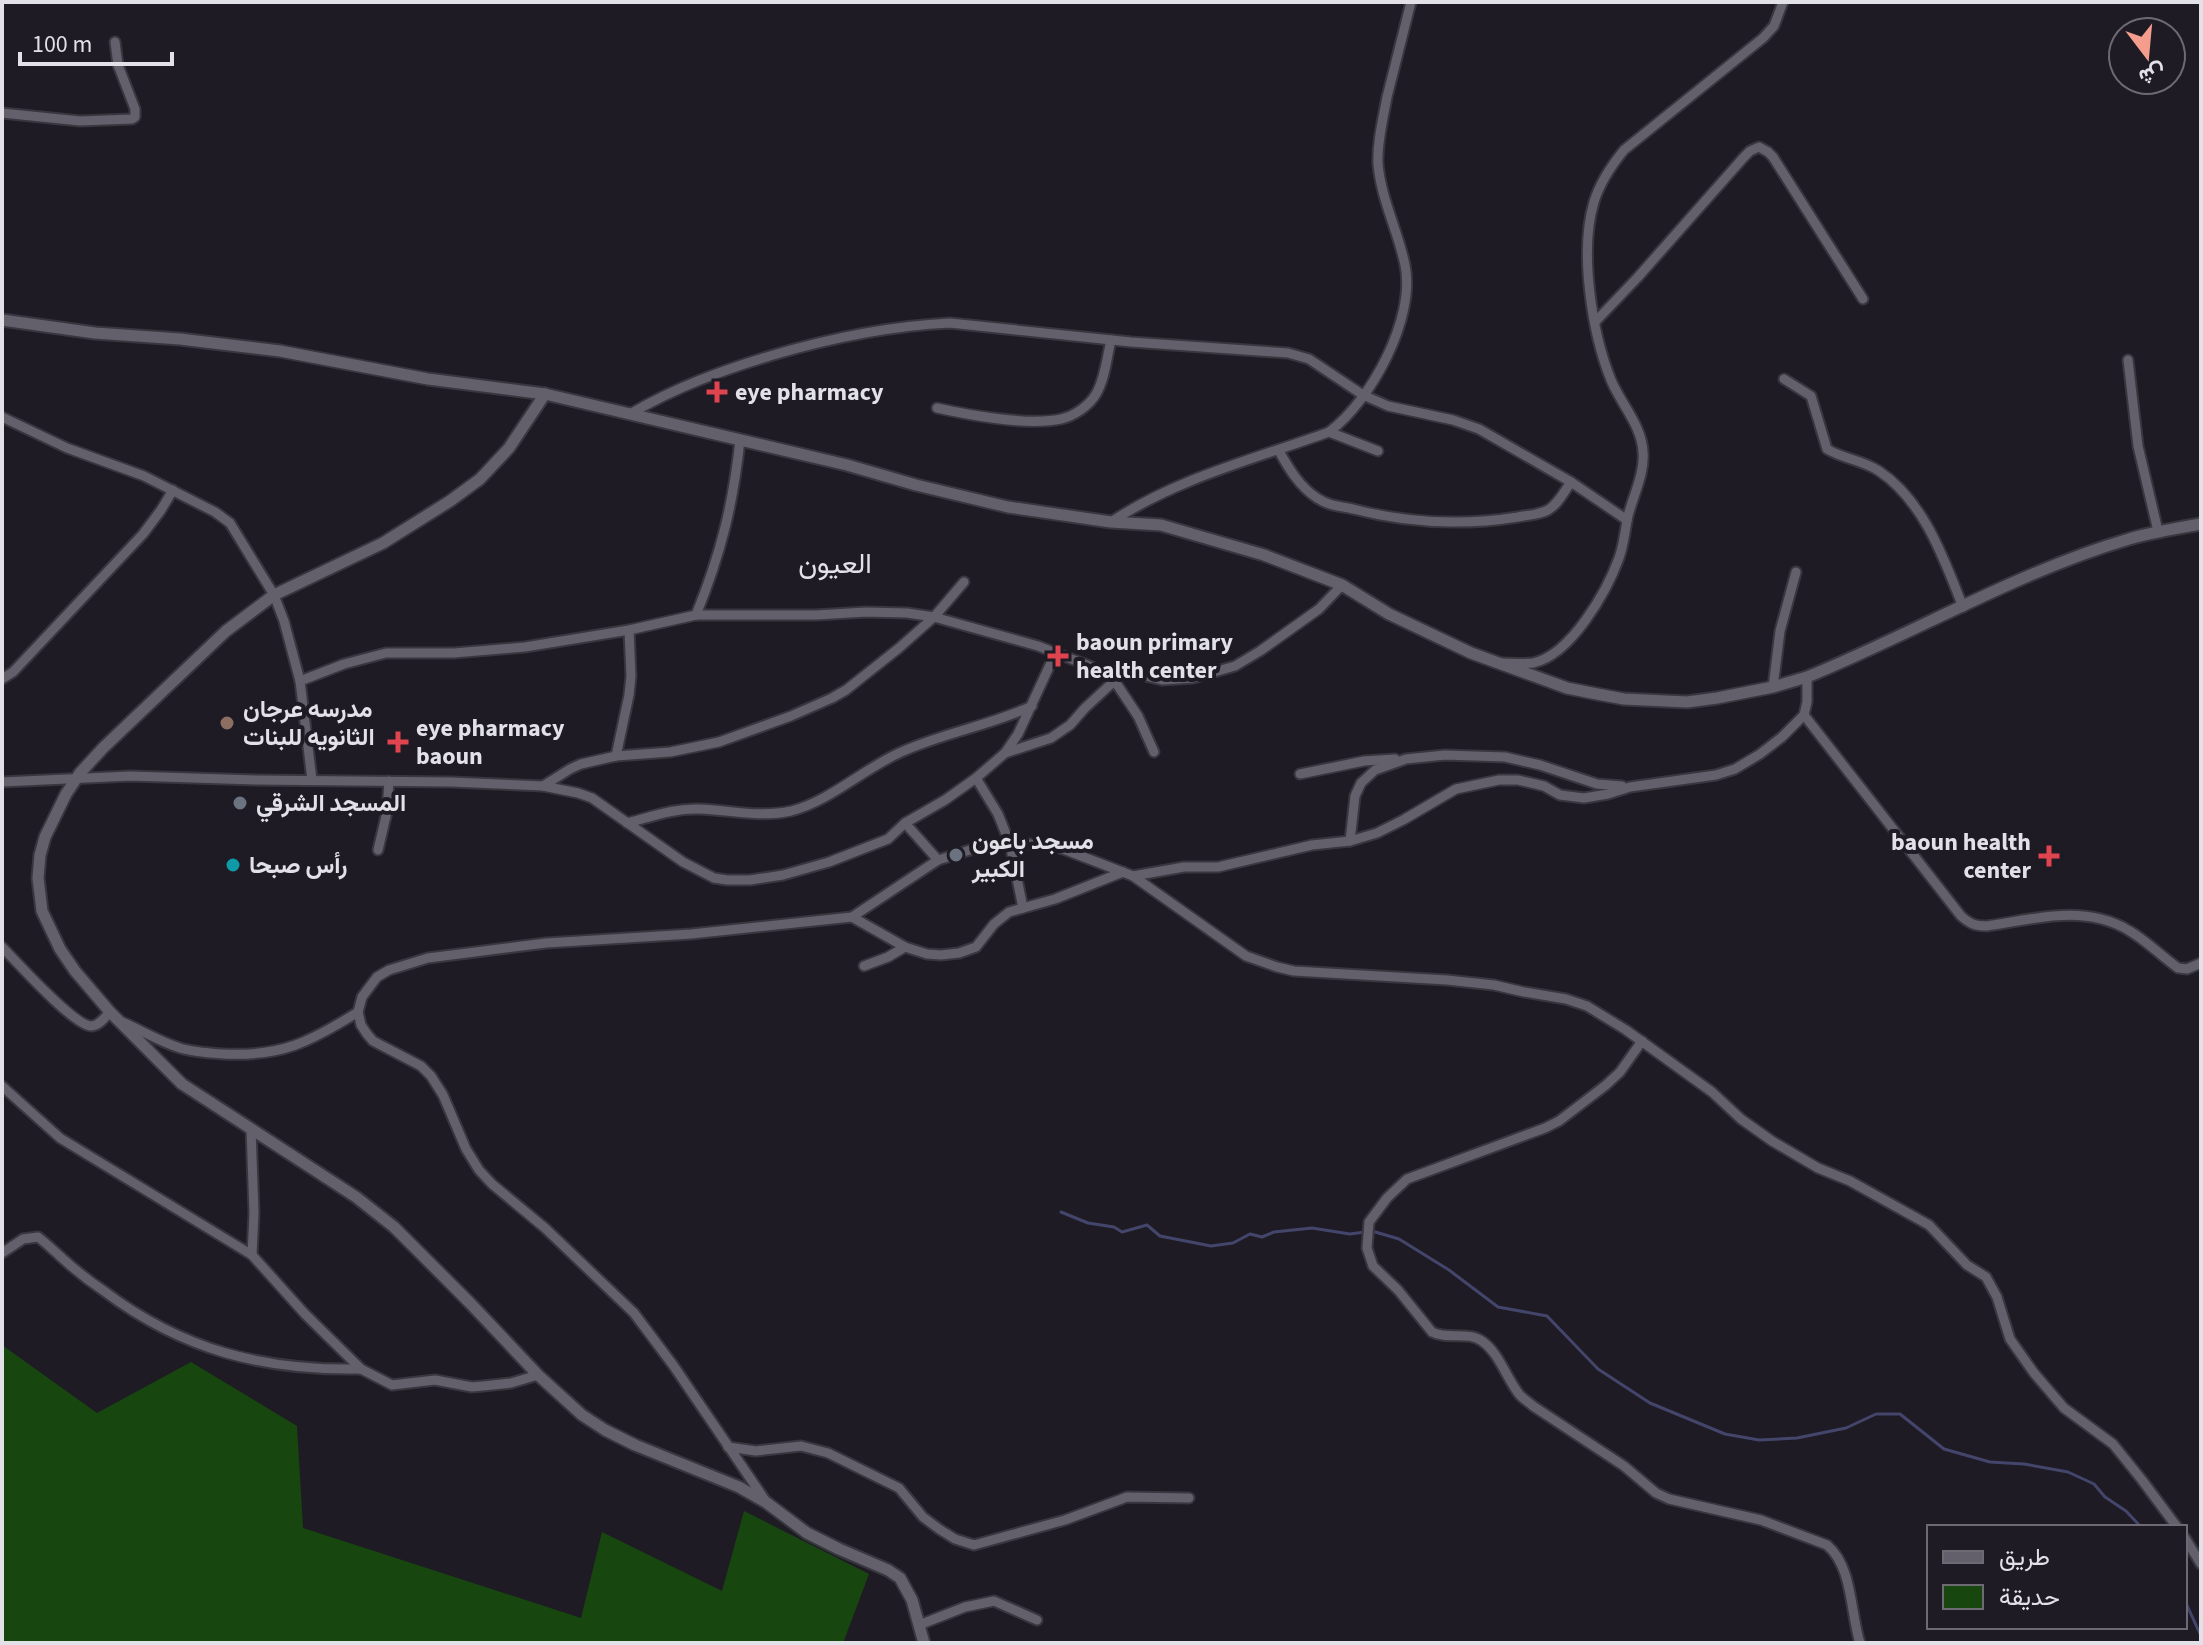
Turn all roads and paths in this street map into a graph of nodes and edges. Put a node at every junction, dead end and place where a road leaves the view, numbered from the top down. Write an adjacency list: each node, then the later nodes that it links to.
1 (1411, 2): 12 (street)
2 (1783, 2): 7 (street)
3 (115, 42): 4 (street)
4 (2, 113)
5 (1863, 299): 7 (street)
6 (2, 320): 11 (street)
7 (1595, 322): 22 (street)
8 (1111, 340): 12 (street); 13 (street); 14 (street)
9 (2128, 360): 25 (street)
10 (1784, 379): 30 (street)
11 (545, 394): 14 (street); 29 (street)
12 (1363, 395): 16 (street); 20 (street)
13 (937, 408)
14 (630, 414): 17 (street)
15 (2, 417): 21 (street)
16 (1329, 432): 18 (street); 19 (street)
17 (740, 440): 23 (street); 31 (street)
18 (1279, 451): 20 (street); 23 (street)
19 (1378, 451)
20 (1571, 482): 22 (street)
21 (173, 490): 29 (street); 38 (street)
22 (1627, 520): 35 (street)
23 (1111, 522): 28 (street)
24 (2201, 524): 25 (street)
25 (2158, 531): 30 (street)
26 (1796, 572): 41 (street)
27 (964, 582): 32 (street)
28 (1342, 585): 35 (street); 36 (street)
29 (274, 595): 40 (street); 50 (street)
30 (1963, 607): 37 (street)
31 (696, 615): 32 (street); 33 (street)
32 (934, 617): 34 (street); 46 (street)
33 (629, 630): 40 (street); 46 (street)
34 (1055, 654): 36 (street); 42 (street)
35 (1498, 664): 41 (street)
36 (1125, 671): 39 (street)
37 (1807, 677): 41 (street); 43 (street)
38 (2, 679)
39 (1114, 680): 44 (street); 45 (street)
40 (300, 681): 51 (street)
41 (1773, 687)
42 (1032, 706): 45 (street); 56 (street)
43 (1804, 715): 55 (street); 68 (street)
44 (1154, 752)
45 (1005, 753): 49 (street)
46 (616, 756): 54 (street)
47 (1406, 759): 48 (street); 55 (street); 58 (street)
48 (1300, 774)
49 (976, 778): 57 (street); 59 (street)
50 (76, 779): 51 (street); 53 (street); 70 (street)
51 (312, 780): 52 (street)
52 (389, 781): 54 (street); 60 (street)
53 (2, 782)
54 (543, 786): 56 (street)
55 (1630, 787): 58 (street)
56 (627, 823): 57 (street)
57 (905, 823): 61 (street)
58 (1350, 841): 63 (street)
59 (1010, 844): 61 (street); 62 (street); 64 (street)
60 (378, 850)
61 (938, 860): 65 (street)
62 (1123, 872): 63 (street); 64 (street)
63 (1133, 876): 73 (street)
64 (1023, 908): 67 (street)
65 (852, 917): 67 (street); 71 (street)
66 (2, 947): 70 (street)
67 (905, 947): 69 (street)
68 (2201, 963)
69 (864, 966)
70 (110, 1012): 72 (street)
71 (358, 1012): 72 (street); 80 (street)
72 (122, 1022): 75 (street)
73 (1642, 1041): 83 (street); 89 (street)
74 (2, 1086): 77 (street)
75 (251, 1129): 77 (street); 79 (street)
76 (2, 1253): 78 (street)
77 (252, 1255): 78 (street)
78 (361, 1369): 79 (street)
79 (538, 1375): 82 (street)
80 (728, 1447): 81 (street); 82 (street)
81 (1189, 1498)
82 (767, 1503): 87 (street)
83 (2176, 1525)
84 (2187, 1541): 85 (street)
85 (2201, 1564)
86 (1037, 1620): 87 (street)
87 (919, 1625): 88 (street)
88 (924, 1643)
89 (1860, 1643)

